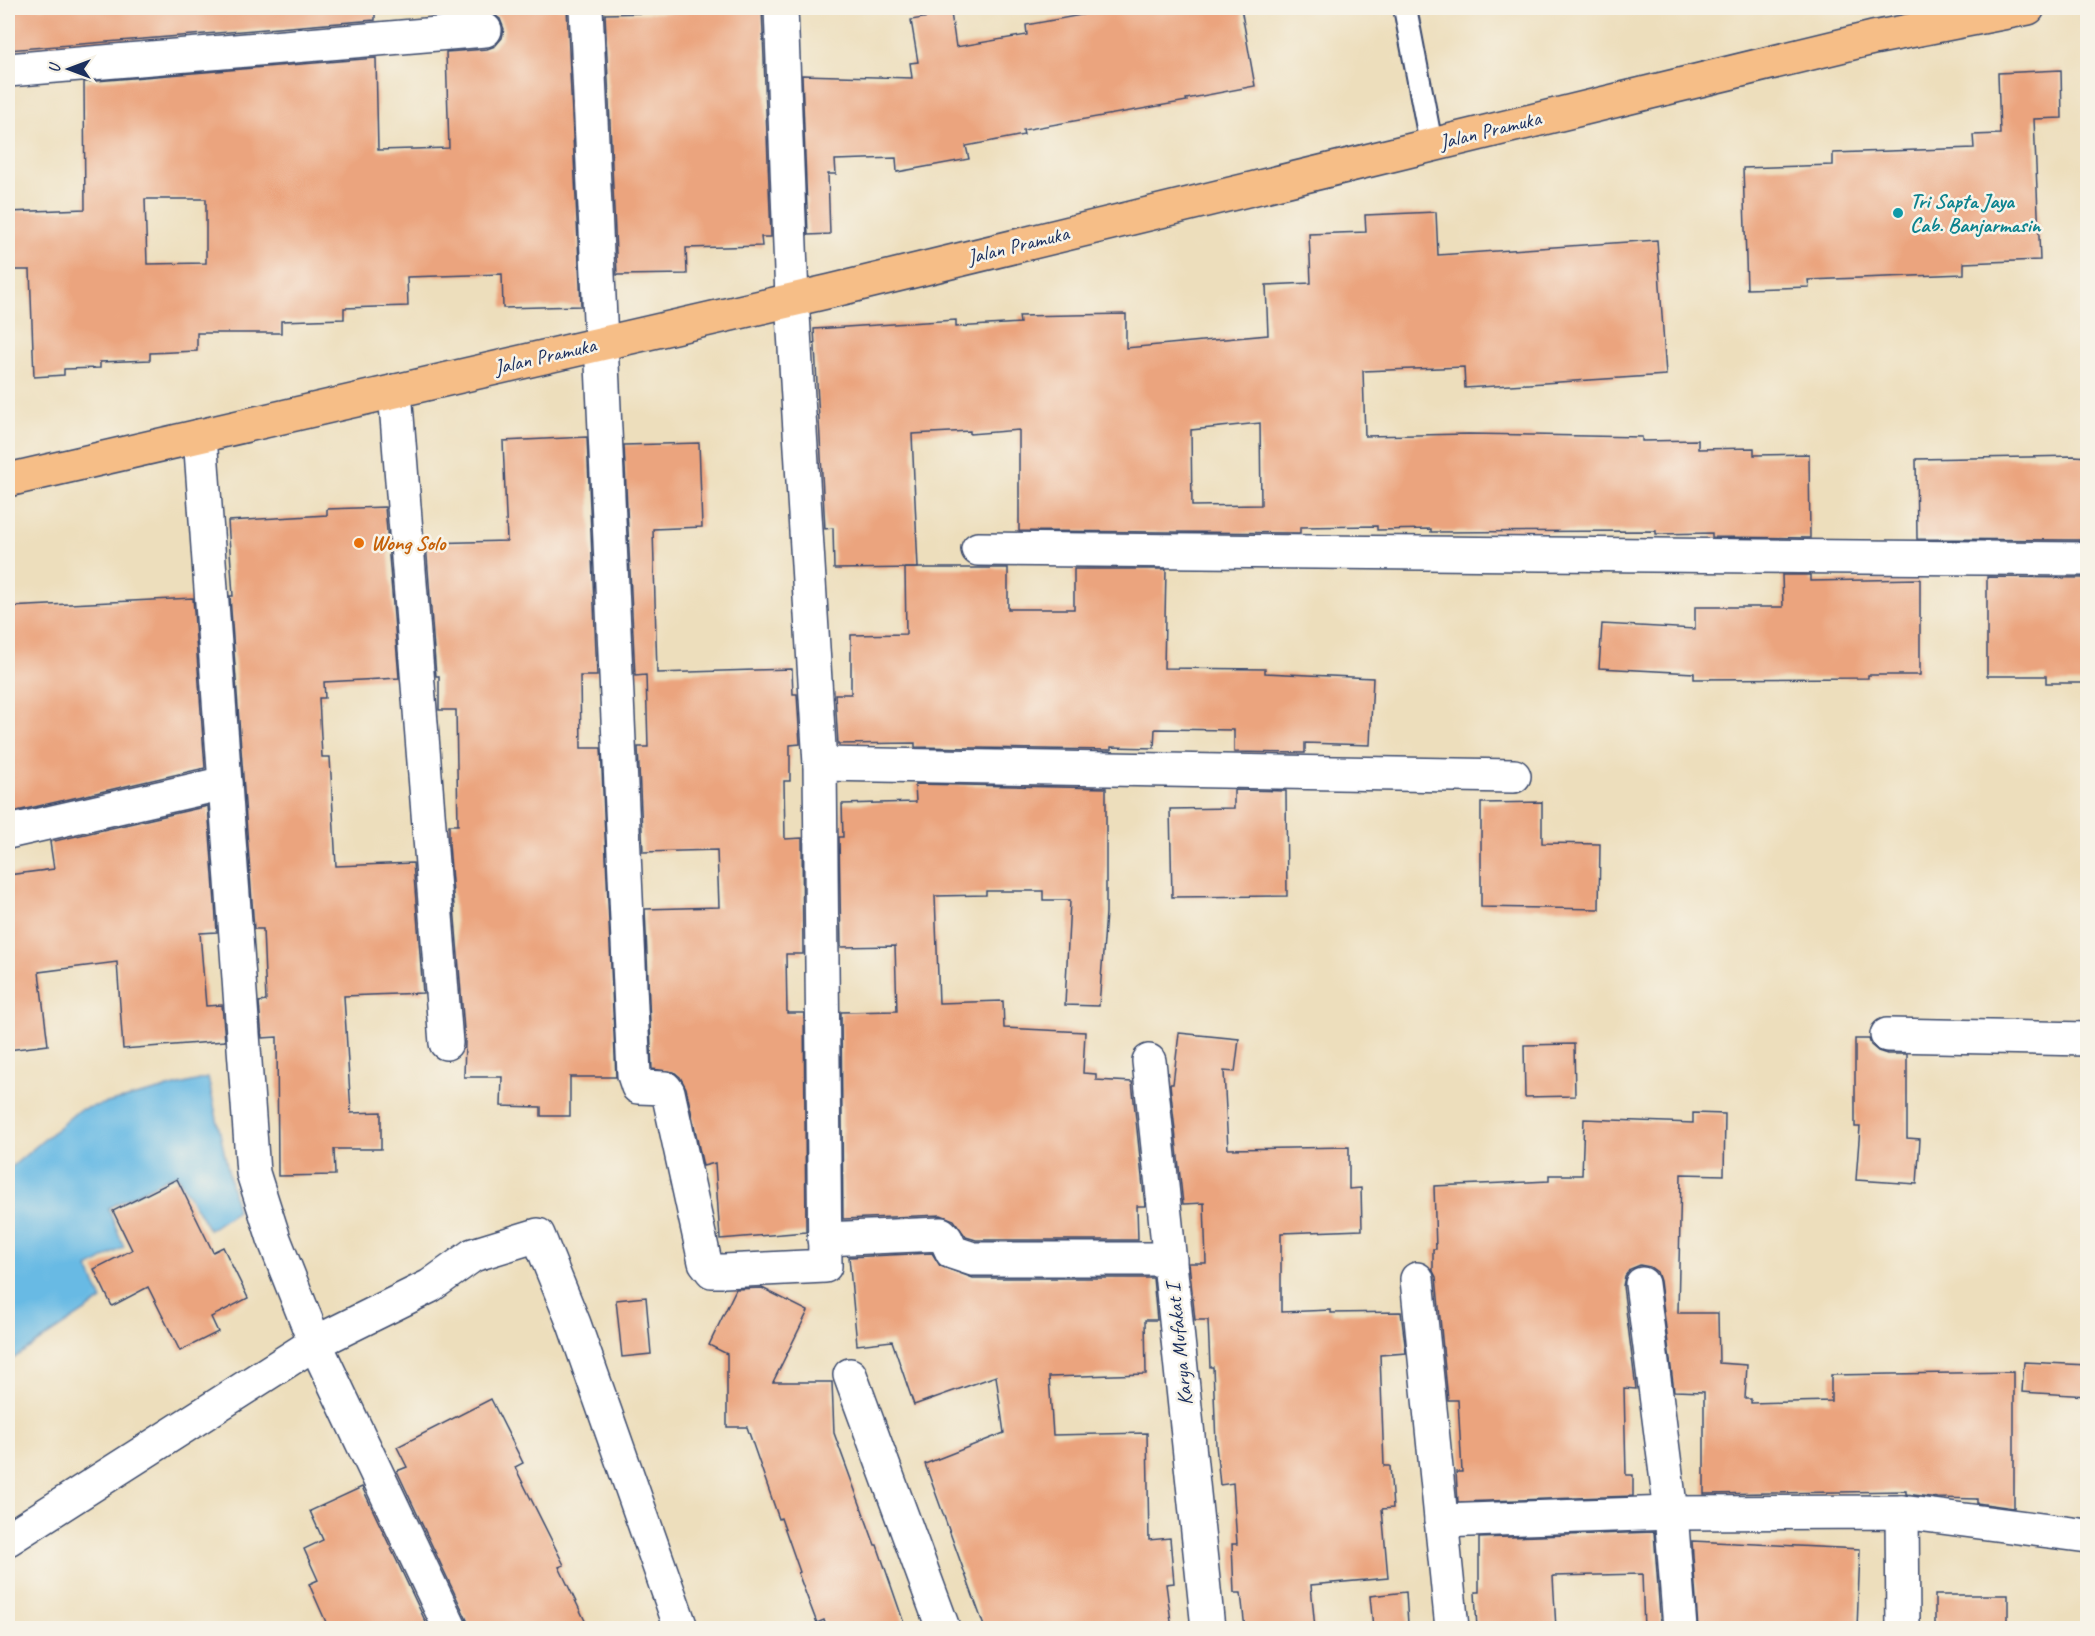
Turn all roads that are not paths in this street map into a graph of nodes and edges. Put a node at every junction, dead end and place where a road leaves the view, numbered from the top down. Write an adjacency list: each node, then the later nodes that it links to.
1 (586, 8): 9 (street)
2 (781, 8): 8 (street)
3 (1405, 8): 7 (lane)
4 (2028, 8): 7 (main road, Jalan Pramuka)
5 (485, 30): 6 (street)
6 (8, 69)
7 (1431, 144): 8 (main road, Jalan Pramuka)
8 (792, 298): 9 (main road, Jalan Pramuka); 15 (street)
9 (602, 343): 10 (main road, Jalan Pramuka); 23 (street)
10 (394, 391): 11 (main road, Jalan Pramuka); 21 (street)
11 (200, 436): 12 (main road, Jalan Pramuka); 17 (street)
12 (8, 480)
13 (978, 549): 14 (street)
14 (2088, 559)
15 (820, 764): 16 (street); 23 (street)
16 (1514, 776)
17 (225, 783): 18 (street); 27 (street)
18 (8, 832)
19 (1887, 1035): 20 (street)
20 (2088, 1039)
21 (446, 1044)
22 (1149, 1061): 24 (street, Karya Mufakat I)
23 (824, 1239): 24 (street)
24 (1170, 1259): 37 (street, Karya Mufakat I)
25 (1417, 1279): 31 (street)
26 (1642, 1284): 30 (street)
27 (315, 1343): 33 (street); 34 (street); 35 (street)
28 (850, 1375): 36 (street)
29 (1902, 1512): 30 (street); 32 (street); 40 (street)
30 (1671, 1513): 31 (street); 39 (street)
31 (1442, 1521): 38 (street)
32 (2088, 1536)
33 (8, 1539)
34 (450, 1629)
35 (681, 1629)
36 (943, 1629)
37 (1208, 1629)
38 (1452, 1629)
39 (1680, 1629)
40 (1903, 1629)

